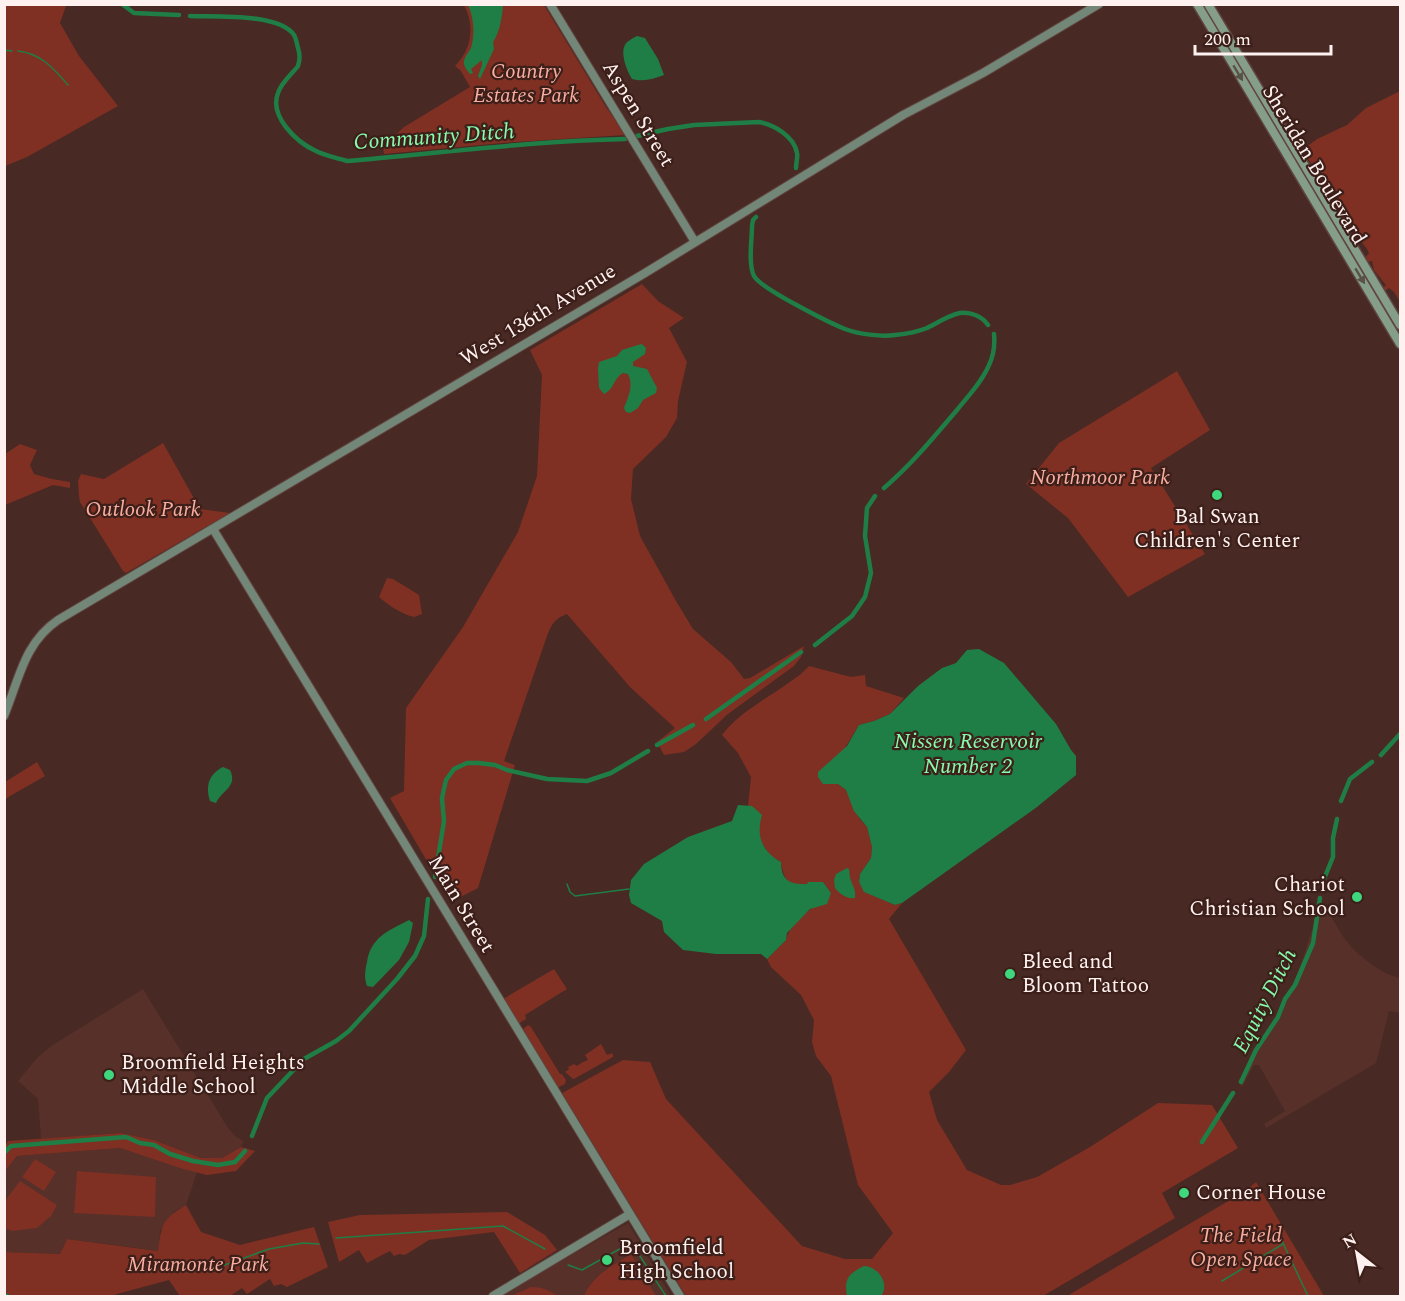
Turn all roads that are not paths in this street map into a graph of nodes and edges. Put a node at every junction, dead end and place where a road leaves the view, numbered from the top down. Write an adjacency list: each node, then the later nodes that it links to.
1 (550, 4): 5 (main road, Aspen Street)
2 (1099, 4): 5 (main road, West 136th Avenue)
3 (1197, 4): 7 (main road, Sheridan Boulevard, one-way to 7)
4 (1208, 4): 6 (main road, Sheridan Boulevard)
5 (695, 243): 8 (main road, West 136th Avenue)
6 (1401, 325)
7 (1401, 344)
8 (213, 529): 9 (main road, West 136th Avenue); 10 (main road, Main Street)
9 (4, 716)
10 (630, 1214): 11 (main road); 12 (main road, Main Street)
11 (493, 1296)
12 (680, 1296)

